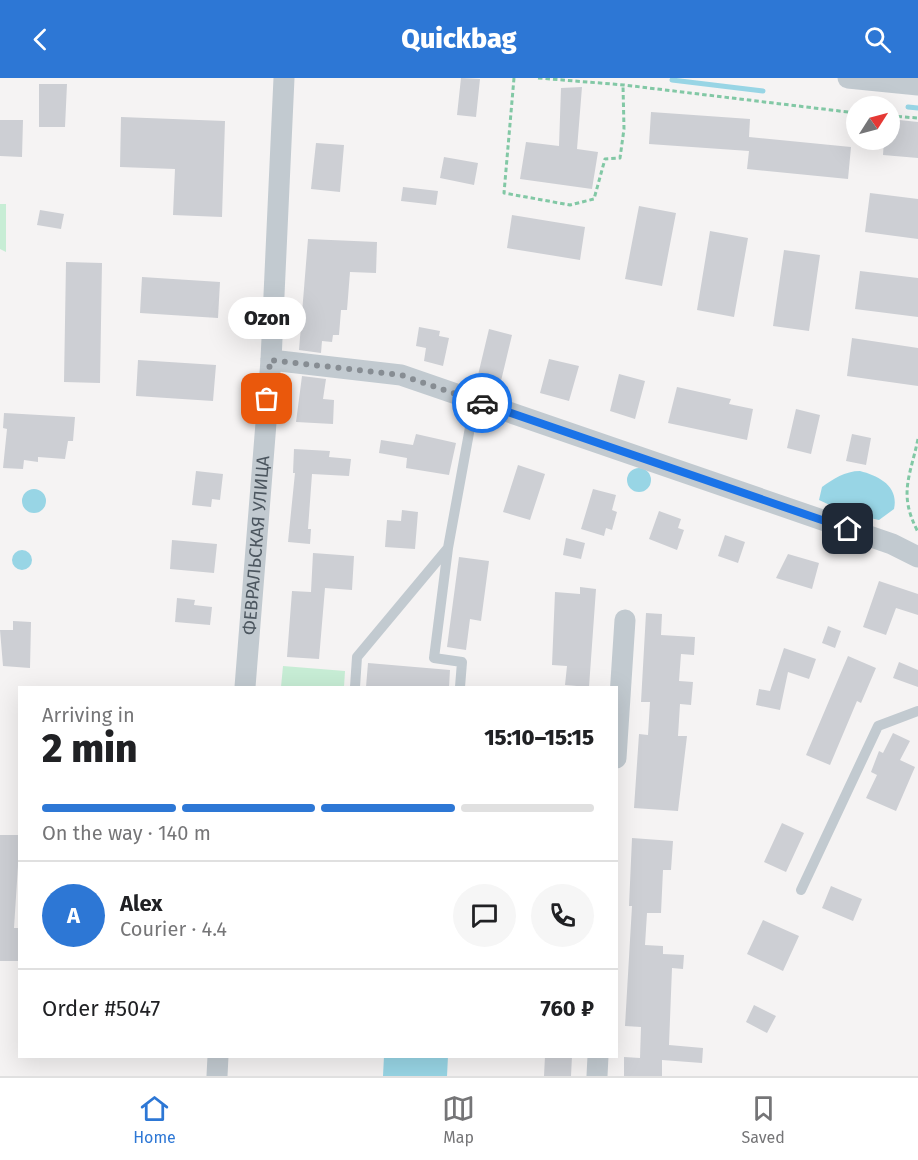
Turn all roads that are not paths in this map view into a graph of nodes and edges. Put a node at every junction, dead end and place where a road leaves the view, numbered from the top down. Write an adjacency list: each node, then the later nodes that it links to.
1 (284, 78): 4 (street, ФЕВРАЛЬСКАЯ УЛИЦА)
2 (848, 78): 3 (street)
3 (918, 85)
4 (270, 360): 5 (street); 9 (street, ФЕВРАЛЬСКАЯ УЛИЦА)
5 (475, 400): 6 (lane); 7 (street)
6 (448, 548): 10 (lane); 11 (lane)
7 (918, 557)
8 (625, 620): 13 (street)
9 (245, 686)
10 (355, 686)
11 (460, 686)
12 (918, 711): 14 (lane)
13 (618, 727)
14 (801, 890)
15 (218, 1058): 17 (street)
16 (598, 1058): 18 (street)
17 (217, 1076)
18 (597, 1076)

